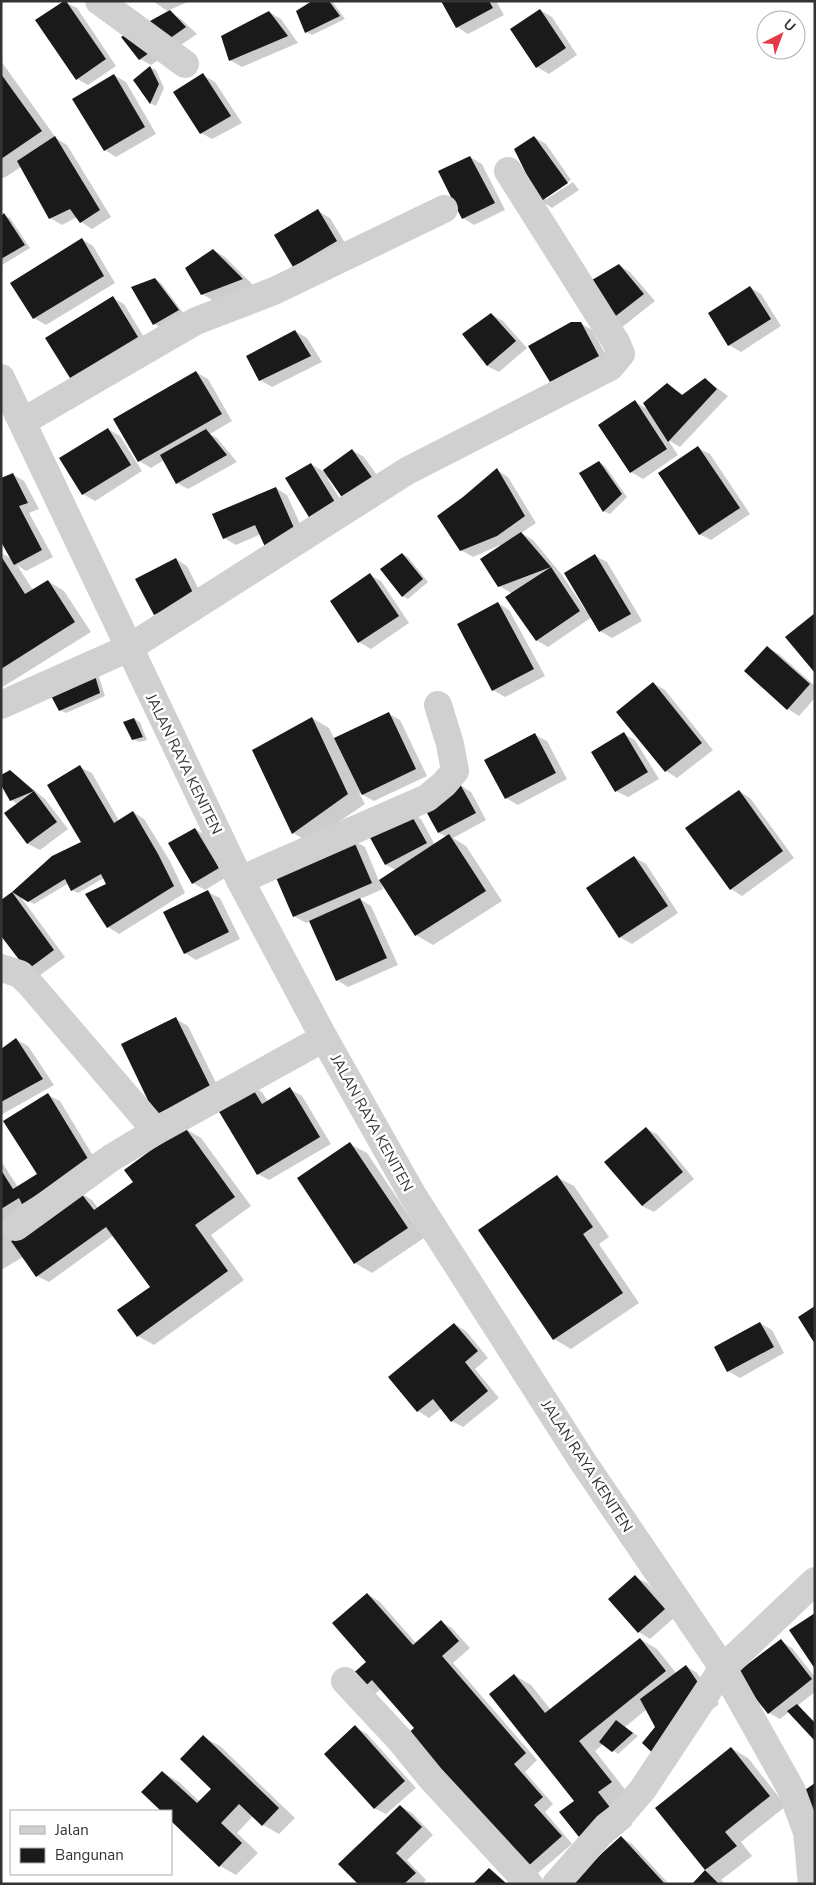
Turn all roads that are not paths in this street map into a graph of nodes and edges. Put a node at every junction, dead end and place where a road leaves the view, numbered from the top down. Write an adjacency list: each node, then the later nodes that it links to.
1 (99, 1): 2 (street)
2 (185, 64)
3 (508, 171): 7 (street)
4 (444, 209): 6 (street)
5 (1, 378): 6 (street, JALAN RAYA KENITEN)
6 (22, 422): 7 (street, JALAN RAYA KENITEN)
7 (129, 648): 9 (street); 10 (street, JALAN RAYA KENITEN)
8 (438, 704): 10 (street)
9 (1, 705)
10 (240, 880): 12 (street, JALAN RAYA KENITEN)
11 (1, 968): 13 (street)
12 (324, 1038): 13 (street); 16 (street, JALAN RAYA KENITEN)
13 (156, 1131): 14 (street)
14 (16, 1227)
15 (815, 1582): 16 (street)
16 (722, 1668): 18 (street, JALAN RAYA KENITEN); 20 (street)
17 (345, 1681): 19 (street)
18 (811, 1836): 21 (street, JALAN RAYA KENITEN)
19 (530, 1884)
20 (556, 1884)
21 (812, 1884)

